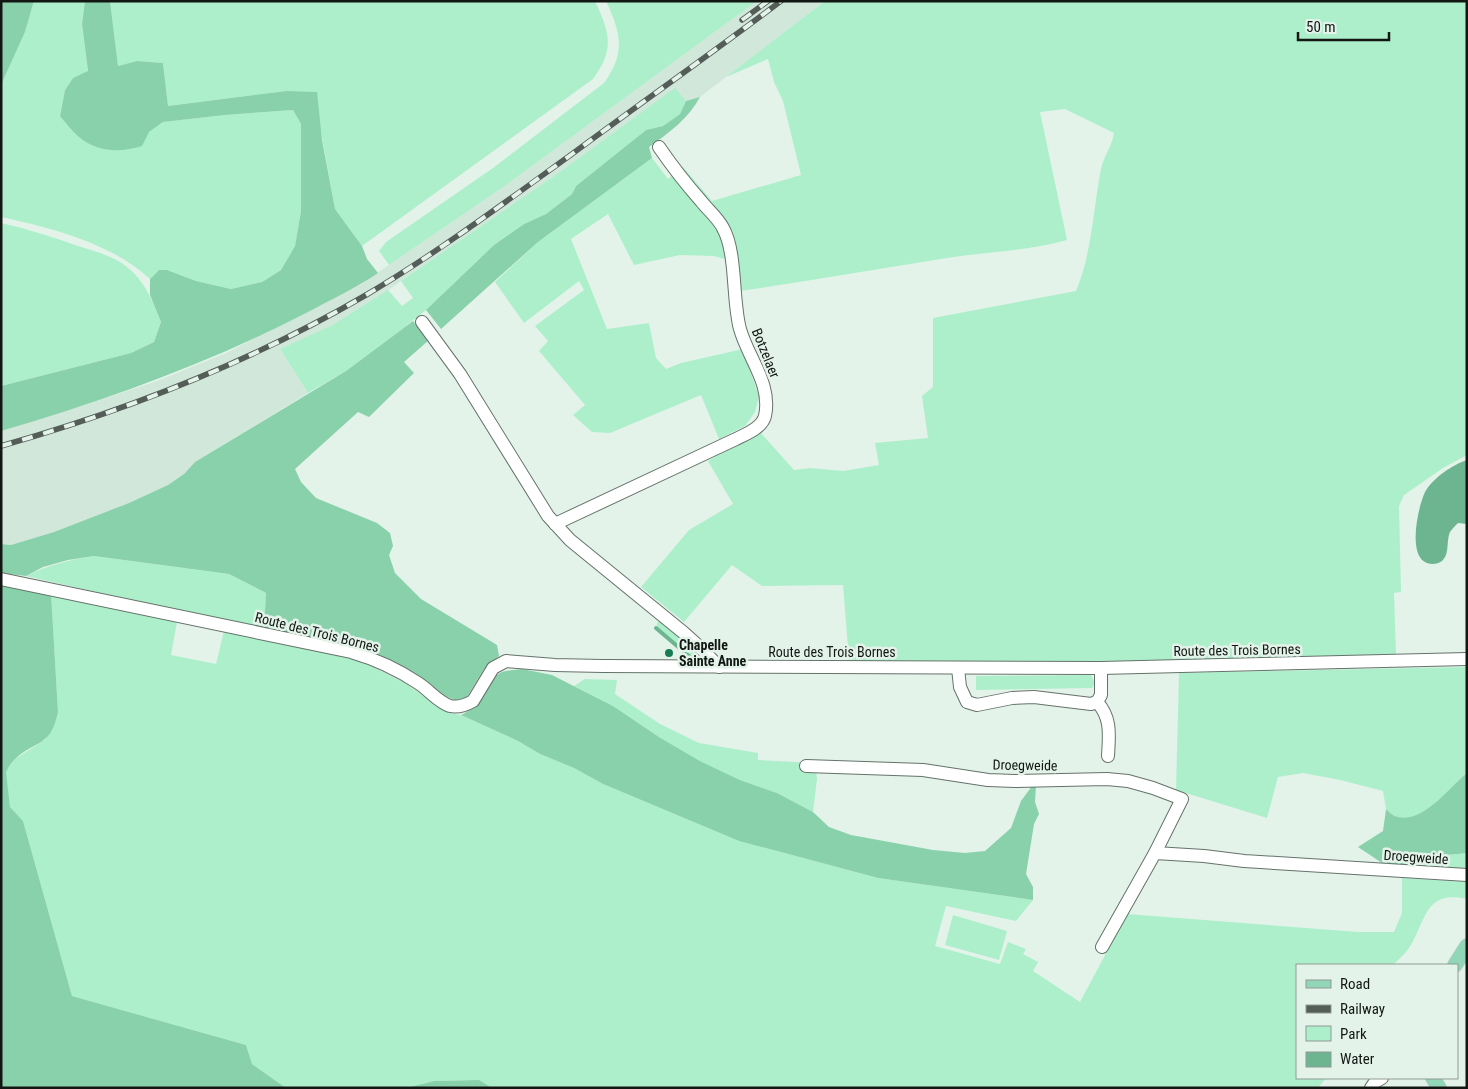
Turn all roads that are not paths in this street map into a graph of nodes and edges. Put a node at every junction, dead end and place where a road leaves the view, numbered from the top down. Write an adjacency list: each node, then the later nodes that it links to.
1 (659, 147): 3 (street, Botzelaer)
2 (422, 322): 3 (street)
3 (555, 524): 6 (street)
4 (1, 579): 6 (street, Route des Trois Bornes)
5 (1467, 659): 8 (street, Route des Trois Bornes)
6 (719, 667): 7 (street, Route des Trois Bornes)
7 (958, 668): 8 (street, Route des Trois Bornes); 9 (street)
8 (1101, 668): 9 (street)
9 (1098, 702): 10 (street)
10 (1108, 756)
11 (806, 766): 12 (street, Droegweide)
12 (1155, 853): 13 (street, Droegweide); 15 (street, Droegweide)
13 (1467, 875)
14 (1467, 946): 16 (main road)
15 (1102, 947)
16 (1457, 964)
17 (1380, 1079): 18 (street)
18 (1371, 1088)

